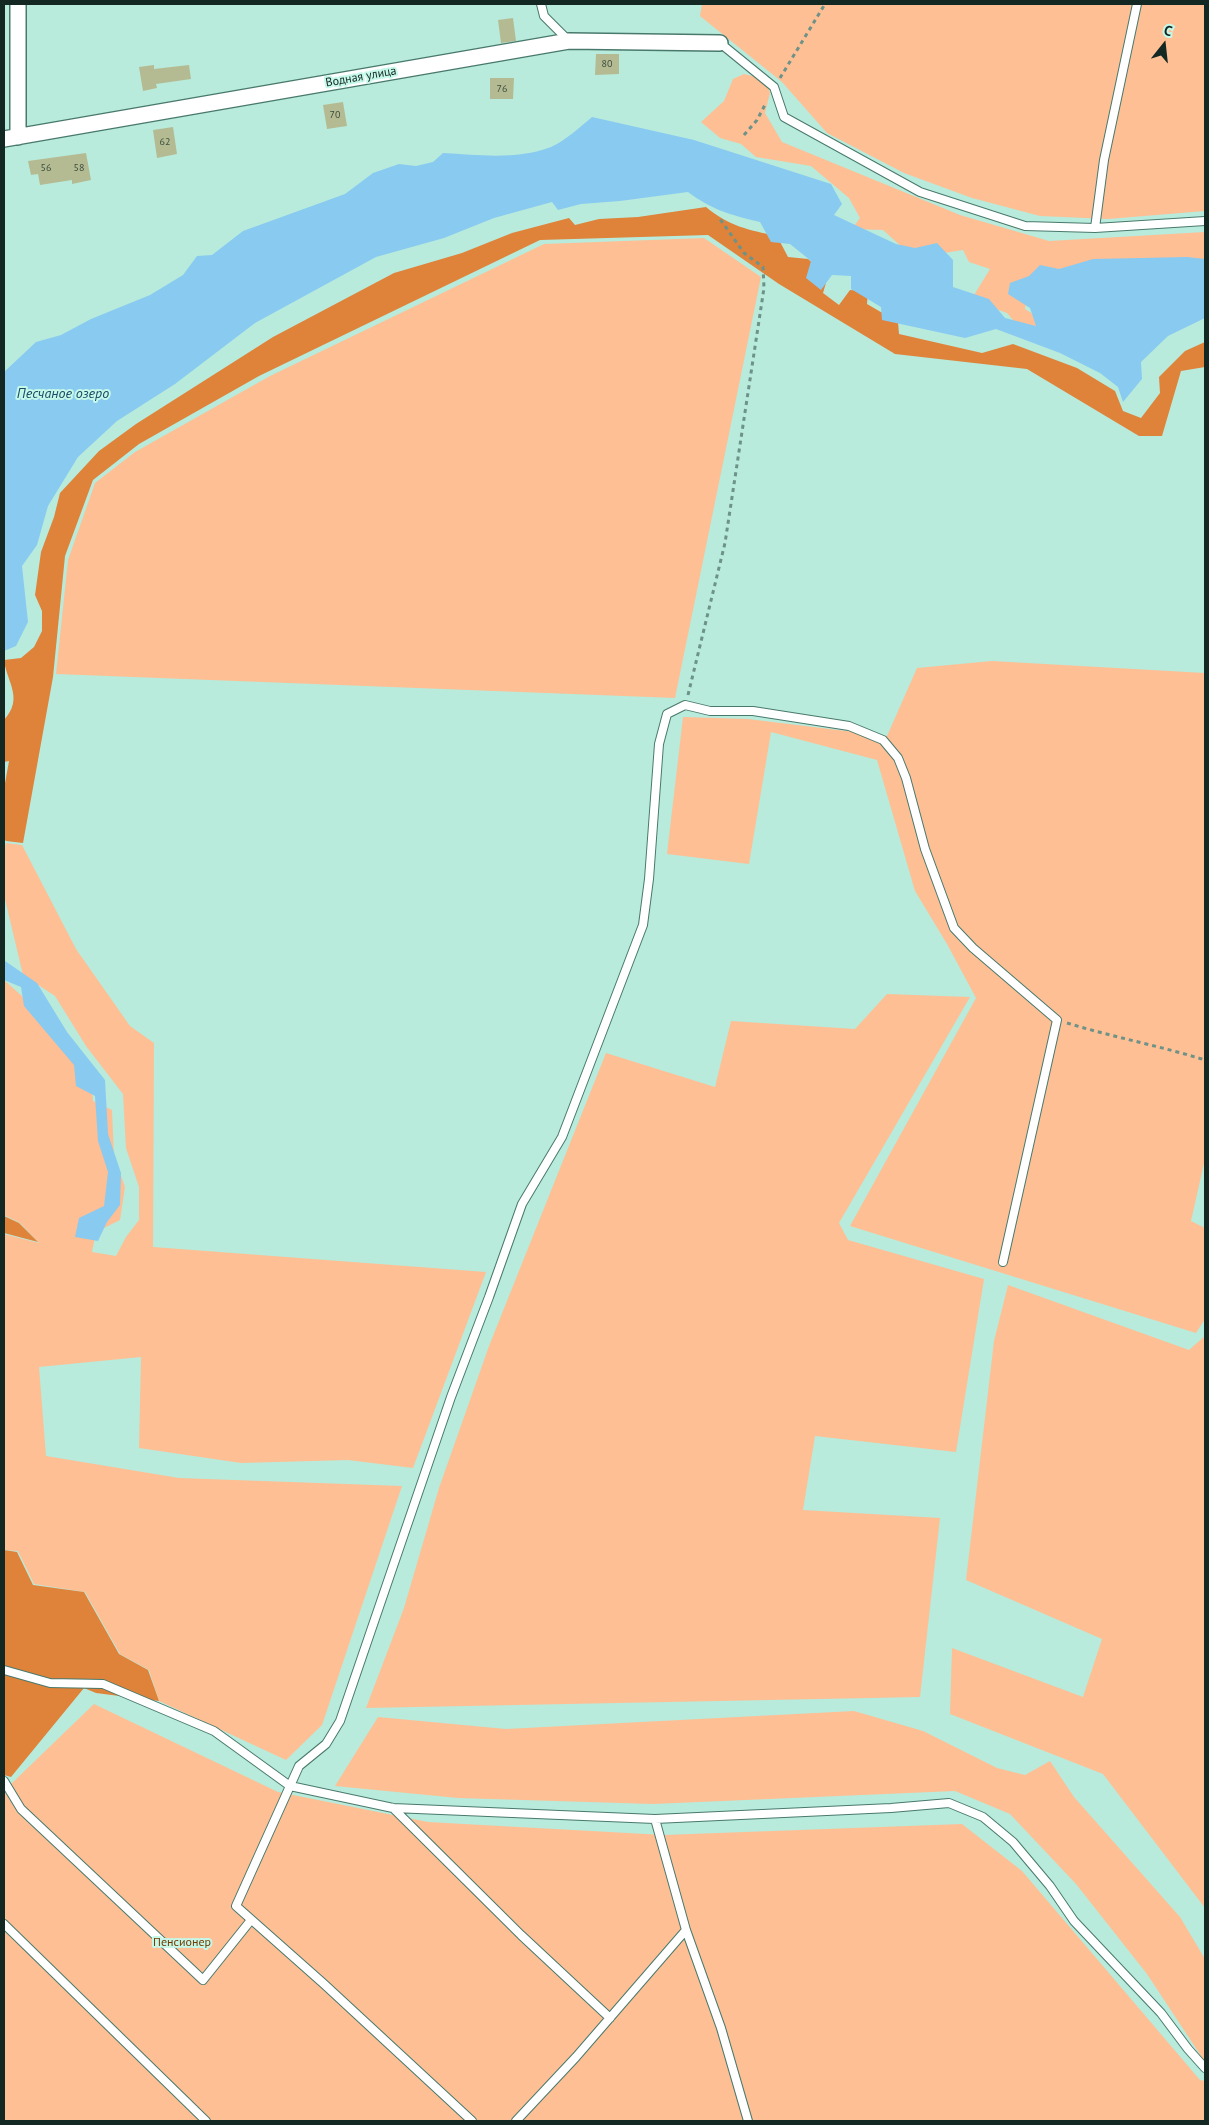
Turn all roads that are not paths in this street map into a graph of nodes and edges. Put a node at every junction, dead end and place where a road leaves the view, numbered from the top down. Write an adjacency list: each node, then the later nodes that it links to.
1 (18, 4): 6 (street)
2 (541, 4): 4 (lane)
3 (1137, 4): 8 (lane)
4 (569, 41): 5 (street, Водная улица); 6 (street, Водная улица)
5 (720, 43): 8 (lane)
6 (11, 138)
7 (1205, 221): 8 (lane)
8 (1095, 228)
9 (1003, 1262): 12 (lane)
10 (4, 1670): 12 (lane)
11 (4, 1781): 15 (lane)
12 (290, 1786): 13 (lane); 15 (lane)
13 (393, 1808): 14 (lane); 18 (lane)
14 (655, 1819): 17 (lane); 19 (lane)
15 (251, 1920): 21 (lane)
16 (4, 1924): 20 (lane)
17 (686, 1930): 18 (lane); 23 (lane)
18 (610, 2018): 22 (lane)
19 (1205, 2068)
20 (206, 2121)
21 (472, 2121)
22 (516, 2121)
23 (748, 2121)

